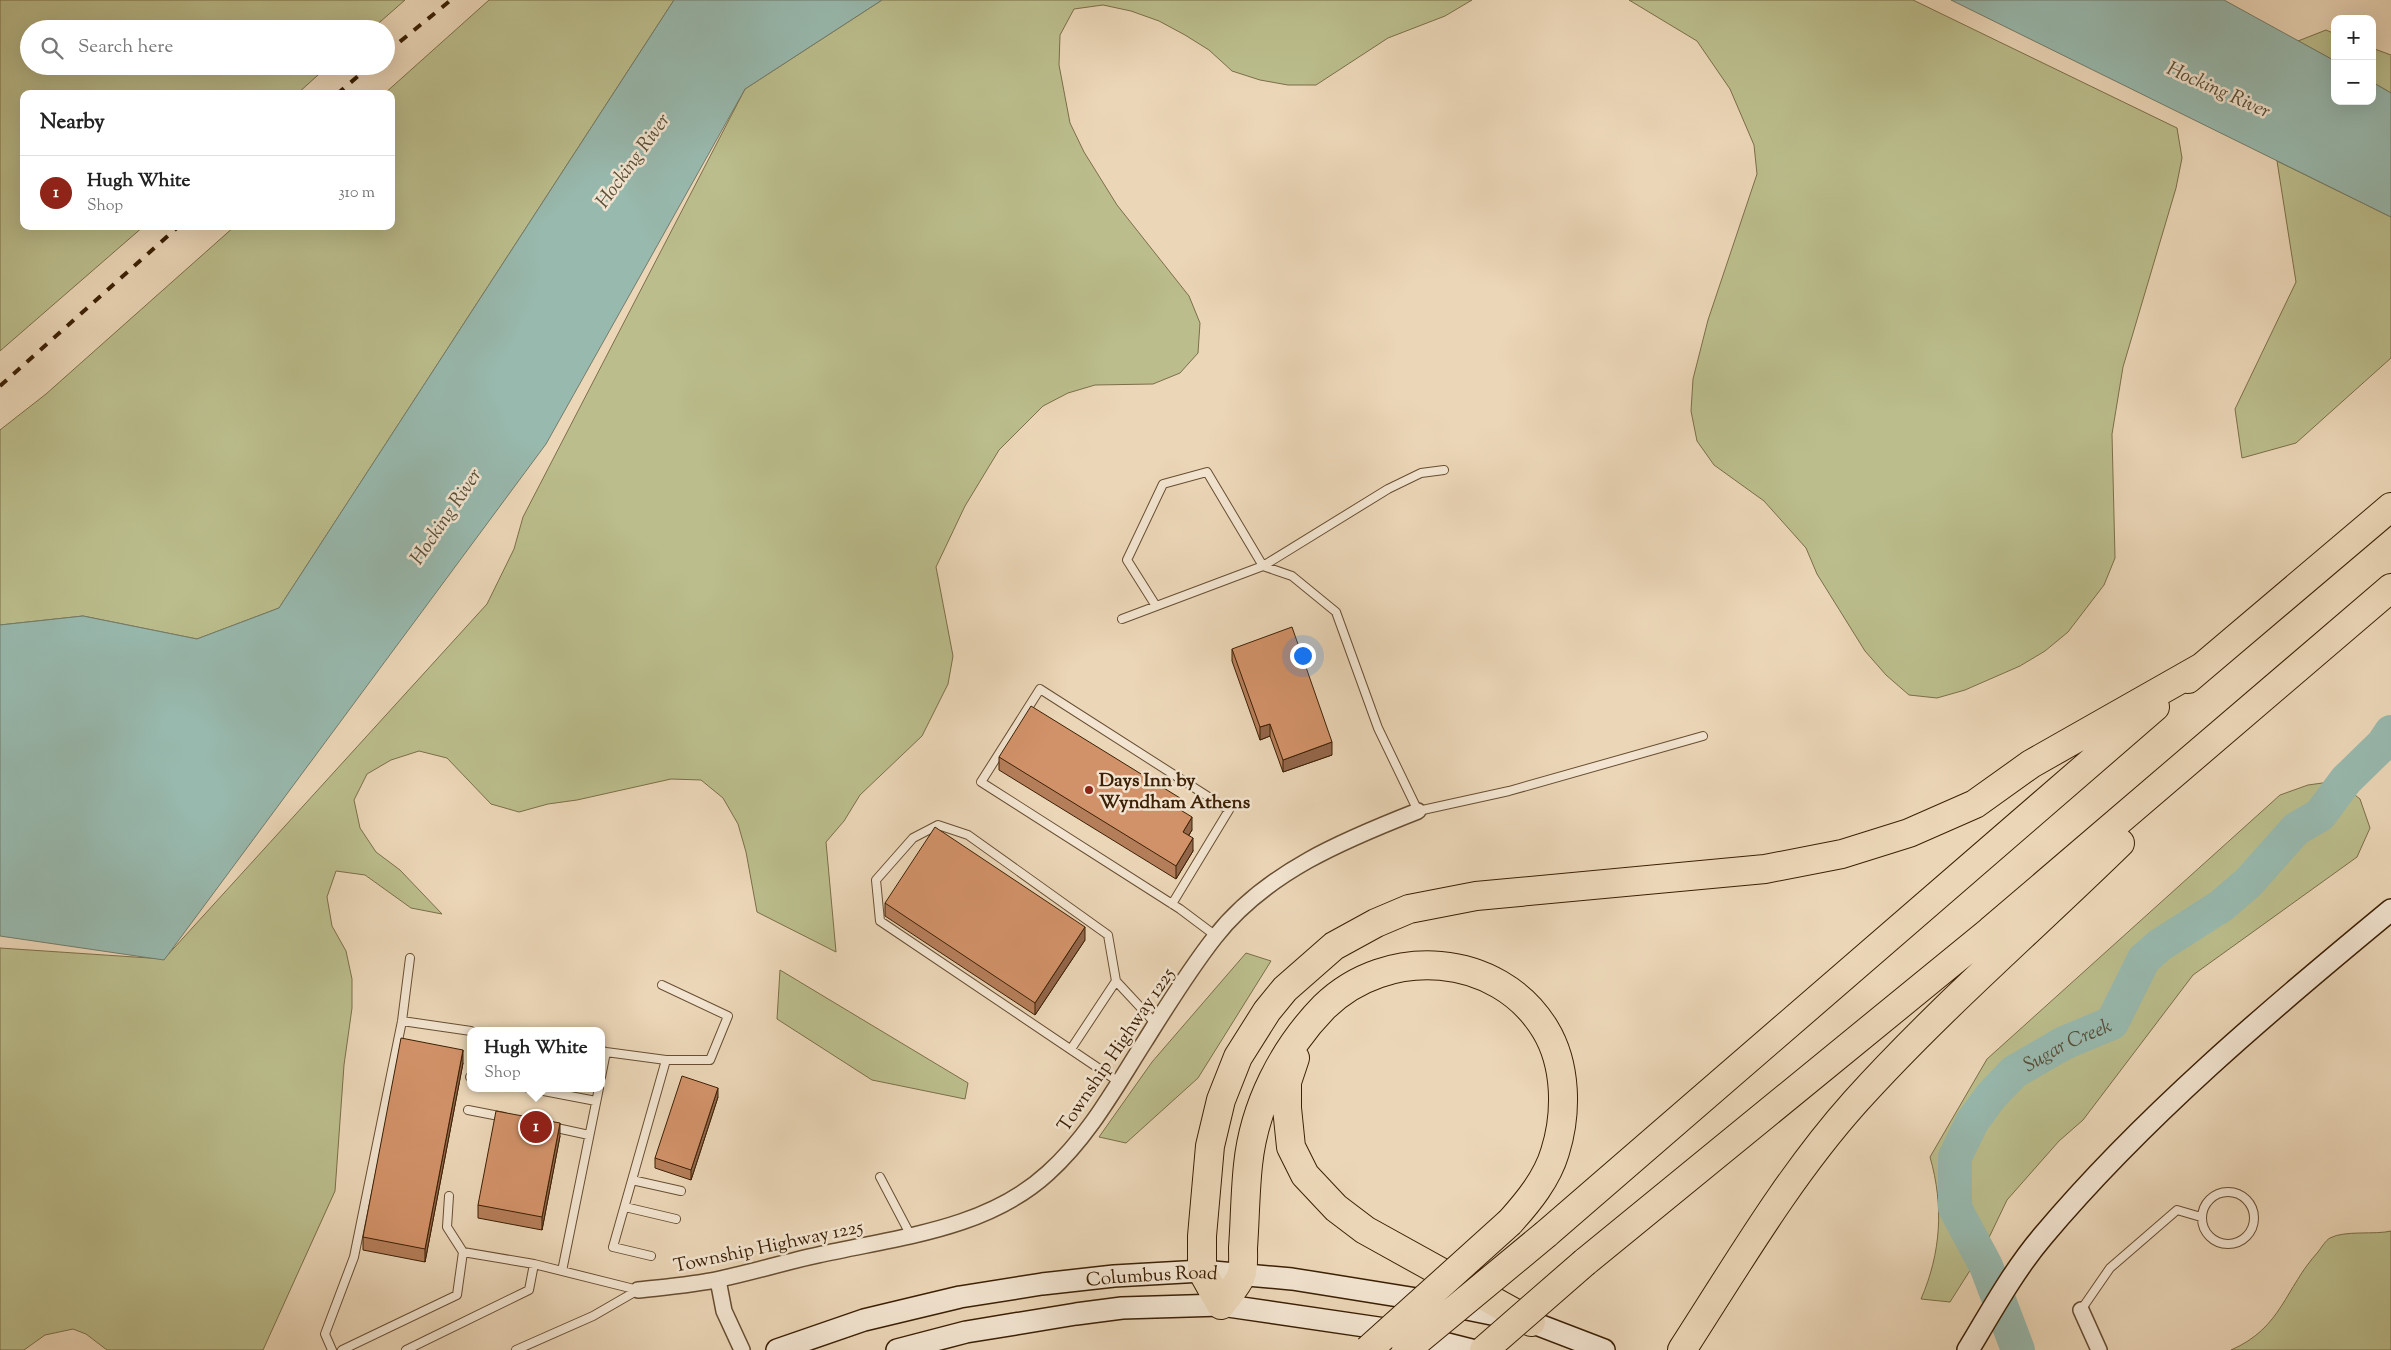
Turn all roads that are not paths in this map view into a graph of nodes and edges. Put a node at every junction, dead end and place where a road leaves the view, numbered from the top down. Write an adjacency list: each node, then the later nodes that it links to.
1 (1444, 470): 3 (lane)
2 (2391, 506): 7 (highway)
3 (1263, 566): 5 (lane); 5 (lane); 10 (lane)
4 (2391, 588): 9 (highway)
5 (1156, 606): 6 (lane)
6 (1122, 619)
7 (2202, 667): 44 (highway); 59 (highway, bridge)
8 (1703, 736): 10 (lane)
9 (2182, 769): 61 (highway, bridge); 63 (highway)
10 (1418, 811): 13 (street, Township Highway 1225)
11 (1172, 904): 11 (lane); 13 (lane)
12 (2391, 910): 64 (main road)
13 (1216, 936): 18 (street, Township Highway 1225)
14 (410, 958): 17 (lane)
15 (1116, 980): 18 (lane); 21 (lane); 21 (lane)
16 (662, 985): 23 (lane)
17 (402, 1021): 20 (lane); 51 (lane)
18 (1156, 1024): 24 (street, Township Highway 1225)
19 (1306, 1028): 45 (highway); 50 (highway); 58 (highway, bridge)
20 (467, 1030)
21 (1071, 1049): 24 (lane)
22 (605, 1051): 23 (lane)
23 (666, 1060): 33 (lane)
24 (1120, 1082): 39 (street, Township Highway 1225)
25 (549, 1092): 27 (lane)
26 (598, 1092): 27 (lane)
27 (596, 1101): 31 (lane)
28 (468, 1110): 29 (lane)
29 (514, 1120)
30 (542, 1125): 31 (lane)
31 (589, 1135): 43 (lane)
32 (880, 1177): 39 (lane)
33 (632, 1180): 34 (lane); 36 (lane)
34 (681, 1191)
35 (449, 1196): 40 (lane)
36 (625, 1207): 38 (lane); 41 (lane)
37 (2201, 1217): 37 (lane); 49 (lane)
38 (676, 1219)
39 (911, 1236): 46 (street, Township Highway 1225)
40 (462, 1252): 42 (lane); 52 (lane)
41 (651, 1256)
42 (534, 1264): 43 (lane); 53 (lane)
43 (562, 1271): 47 (lane)
44 (1202, 1271): 45 (main road, Columbus Road); 48 (highway); 56 (main road, Columbus Road)
45 (1242, 1276): 48 (highway); 50 (main road, Columbus Road)
46 (718, 1280): 47 (street, Township Highway 1225); 55 (street)
47 (638, 1290): 54 (lane)
48 (1221, 1305): 57 (main road, Columbus Road); 60 (main road, Columbus Road)
49 (2081, 1310): 65 (street)
50 (1531, 1322): 62 (main road, Columbus Road)
51 (332, 1350)
52 (342, 1350)
53 (406, 1350)
54 (516, 1350)
55 (742, 1350)
56 (777, 1350)
57 (897, 1350)
58 (1368, 1350)
59 (1406, 1350)
60 (1471, 1350)
61 (1484, 1350)
62 (1604, 1350)
63 (1682, 1350)
64 (1968, 1350)
65 (2099, 1350)

